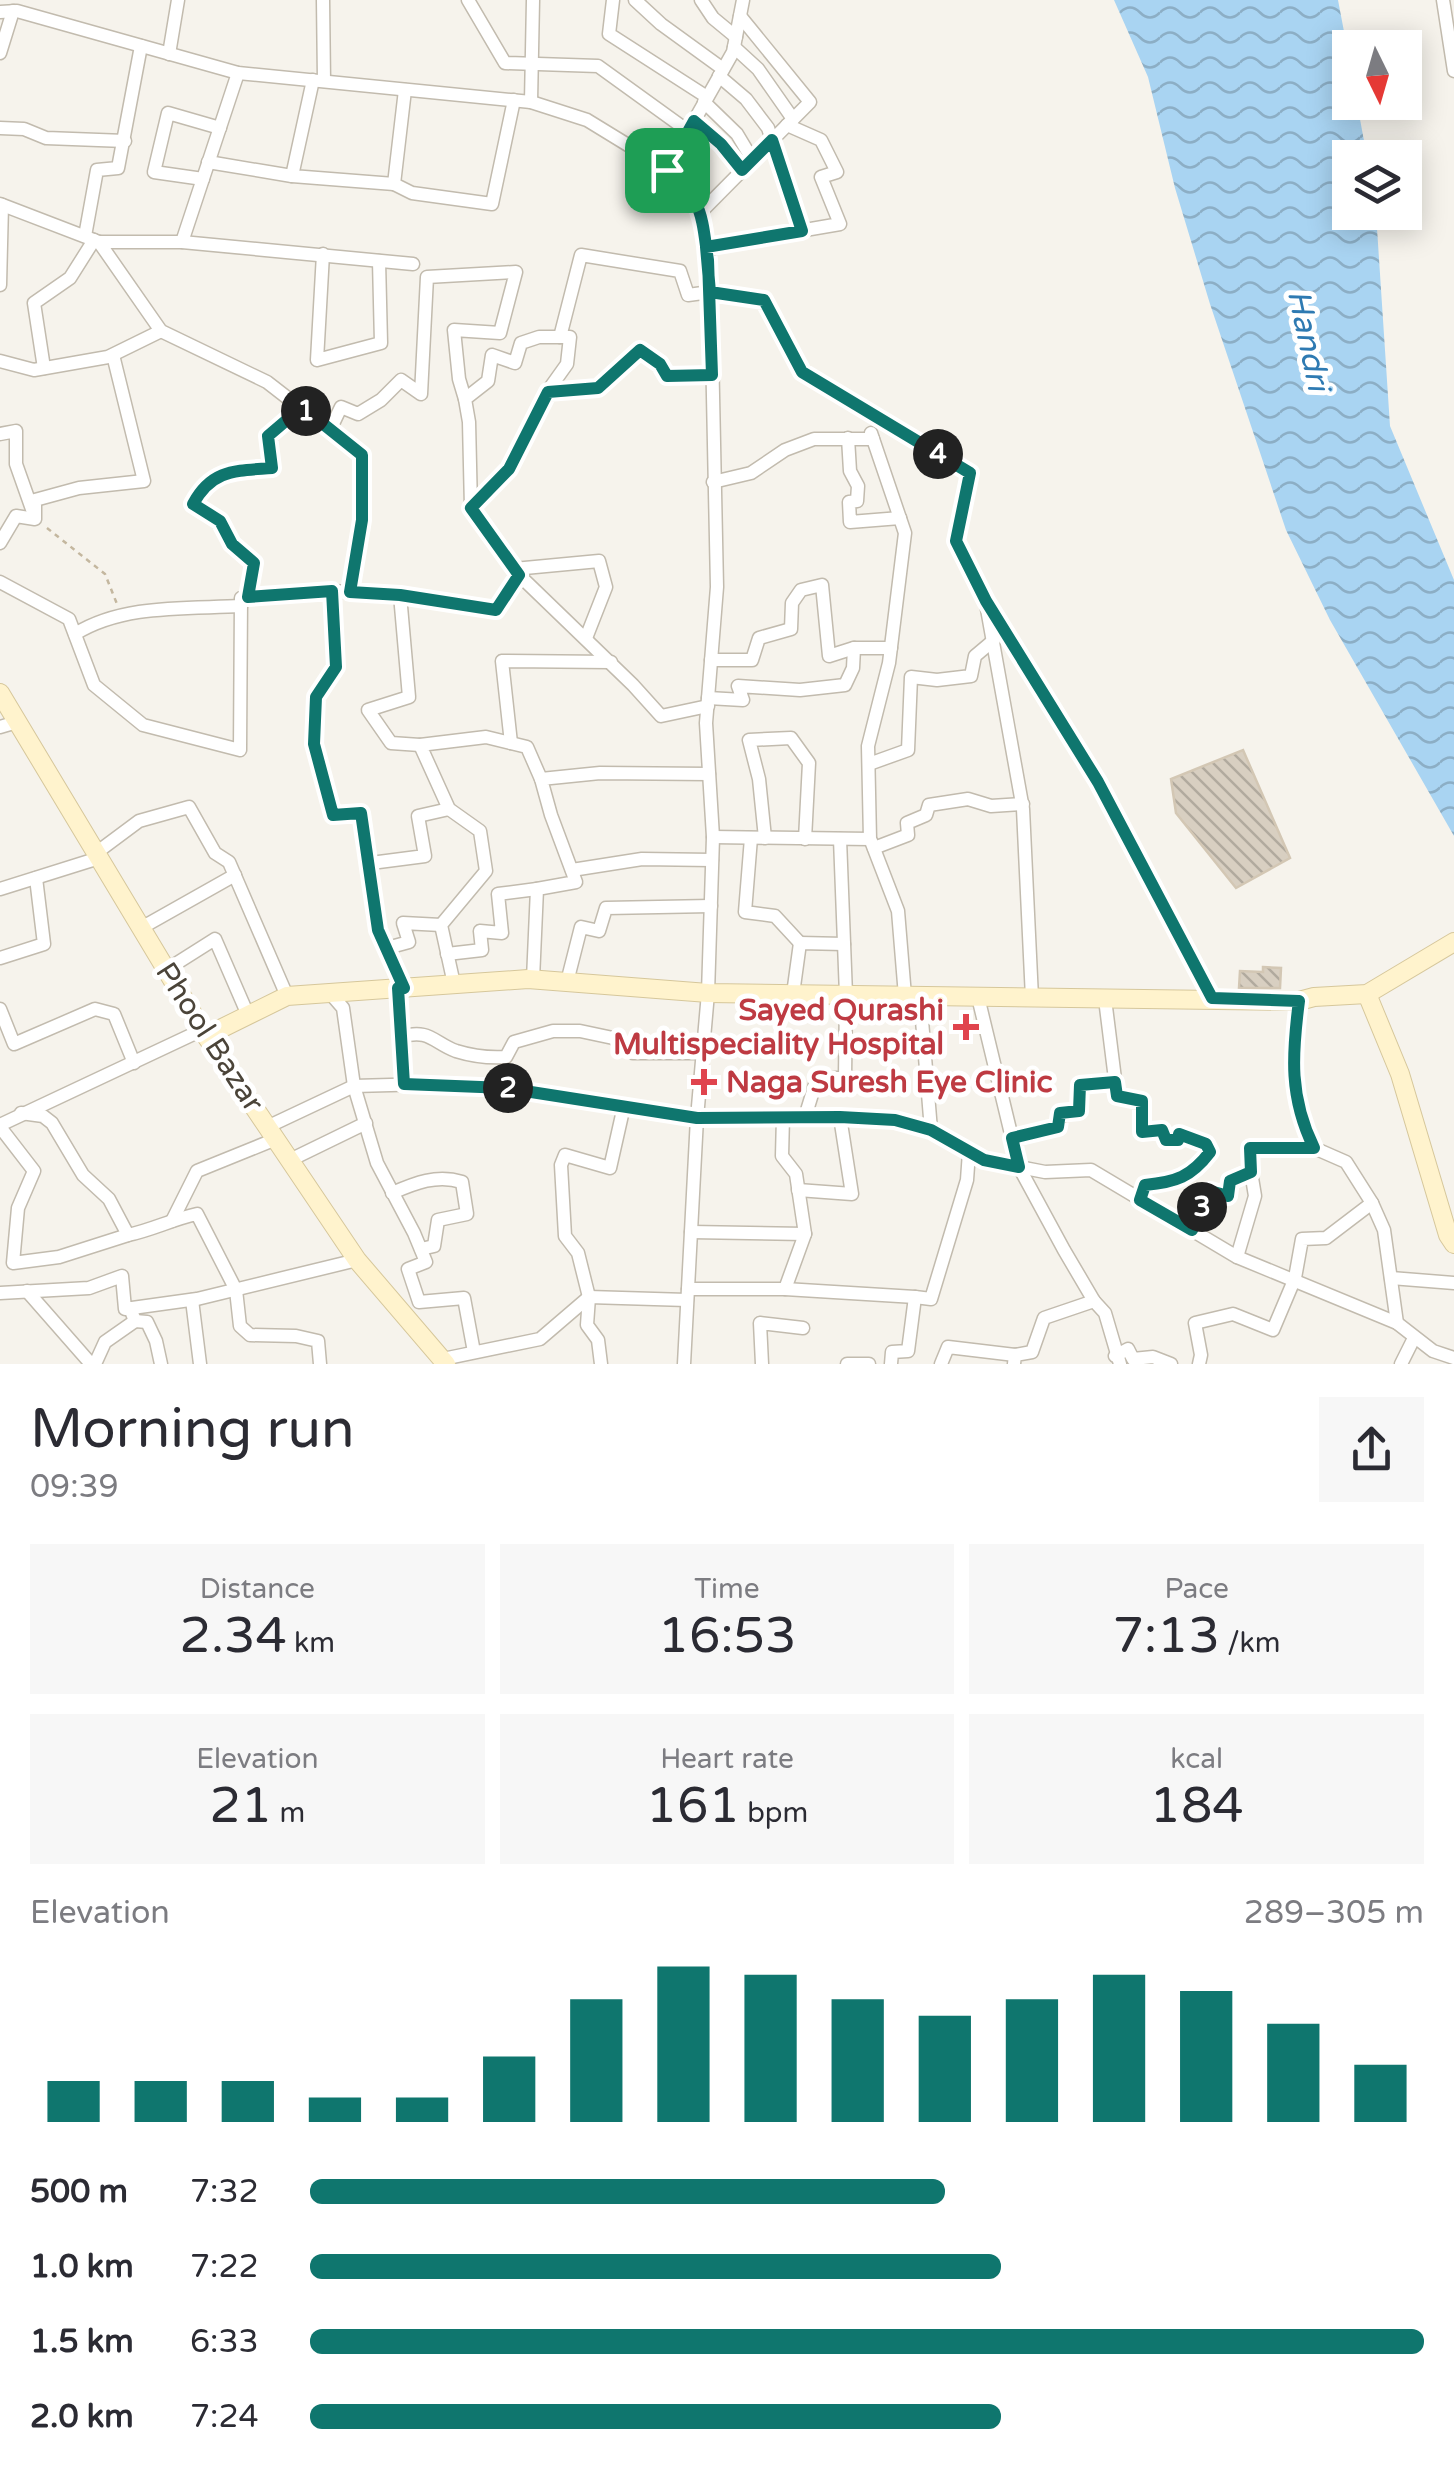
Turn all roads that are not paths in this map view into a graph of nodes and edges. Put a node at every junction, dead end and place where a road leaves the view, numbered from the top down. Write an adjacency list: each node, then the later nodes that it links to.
1 (178, 0): 15 (street)
2 (322, 0): 20 (street)
3 (468, 0): 16 (street)
4 (532, 0): 16 (street)
5 (613, 0): 22 (street)
6 (636, 0): 18 (street)
7 (701, 0): 12 (street)
8 (744, 0): 11 (street)
9 (1443, 0): 17 (street)
10 (6, 12): 13 (street); 14 (street)
11 (740, 16): 12 (street); 25 (street)
12 (735, 42): 18 (street); 25 (street)
13 (142, 46): 15 (street); 29 (street)
14 (0, 52)
15 (170, 54): 19 (street)
16 (532, 64): 24 (street); 26 (street)
17 (1454, 71)
18 (721, 72): 22 (street); 30 (street)
19 (238, 73): 20 (street); 28 (street)
20 (318, 81): 21 (street); 34 (street)
21 (404, 90): 23 (street); 36 (street)
22 (706, 99): 26 (street); 32 (street)
23 (514, 100): 24 (street); 36 (street)
24 (531, 102): 33 (street)
25 (790, 122): 30 (street); 39 (street)
26 (691, 126): 32 (street); 33 (street)
27 (0, 128): 29 (street)
28 (220, 128): 31 (street); 35 (street)
29 (125, 140): 40 (street)
30 (772, 140): 32 (street); 39 (street)
31 (208, 162): 34 (street); 35 (street)
32 (747, 164): 38 (street)
33 (667, 170): 38 (street)
34 (292, 176): 36 (street)
35 (202, 179): 41 (street)
36 (394, 184)
37 (1, 205): 40 (street); 46 (street)
38 (698, 214): 42 (street)
39 (802, 231): 42 (street)
40 (93, 239): 41 (street); 48 (street); 52 (street)
41 (182, 242): 43 (street)
42 (706, 247): 47 (street)
43 (323, 254): 44 (street); 44 (street)
44 (379, 260): 45 (street)
45 (413, 264)
46 (0, 285)
47 (710, 292): 49 (street); 53 (street); 70 (street)
48 (161, 331): 50 (street); 56 (street)
49 (560, 337): 54 (street); 55 (street)
50 (113, 355): 52 (street); 63 (street)
51 (0, 361): 52 (street)
52 (44, 368)
53 (712, 375): 54 (street); 60 (street)
54 (548, 392): 61 (street)
55 (465, 399): 57 (street); 61 (street)
56 (302, 407): 57 (street); 71 (street)
57 (331, 428): 68 (street)
58 (0, 434): 63 (street)
59 (848, 438): 60 (street); 62 (street); 62 (street)
60 (713, 482): 77 (street)
61 (471, 508): 65 (street)
62 (900, 518): 76 (street)
63 (36, 519): 64 (street)
64 (0, 543)
65 (517, 572): 69 (street); 73 (street); 73 (street)
66 (0, 582): 72 (street)
67 (332, 591): 68 (street); 71 (street); 96 (street)
68 (350, 592): 69 (street)
69 (400, 595): 83 (street)
70 (986, 601): 74 (street); 125 (street)
71 (244, 602): 72 (street); 72 (street)
72 (75, 634)
73 (586, 638): 78 (street)
74 (994, 640): 84 (street); 87 (street)
75 (854, 648): 76 (street); 77 (street); 80 (street)
76 (892, 648): 84 (street)
77 (711, 660): 80 (street)
78 (611, 662): 80 (street); 82 (street)
79 (0, 693): 81 (street, Phool Bazar)
80 (708, 702): 85 (street)
81 (9, 724): 94 (street, Phool Bazar)
82 (511, 743): 83 (street); 86 (street)
83 (420, 745): 88 (street)
84 (869, 764): 93 (street)
85 (710, 774): 86 (street); 89 (street)
86 (541, 779): 97 (street)
87 (1022, 804): 93 (street); 124 (street)
88 (449, 809): 96 (street); 103 (street)
89 (713, 837): 90 (street); 95 (street)
90 (758, 838): 91 (street); 91 (street); 106 (street)
91 (805, 839): 92 (street)
92 (840, 839): 93 (street); 107 (street)
93 (872, 844): 122 (street)
94 (98, 855): 98 (street); 99 (street); 104 (street, Phool Bazar)
95 (712, 860): 97 (street); 102 (street)
96 (370, 863): 108 (street)
97 (572, 870): 101 (street)
98 (235, 875): 104 (street); 121 (street)
99 (36, 878): 100 (street); 110 (street)
100 (0, 889)
101 (537, 889): 109 (street); 112 (street)
102 (711, 906): 113 (street); 117 (street)
103 (441, 925): 108 (street); 109 (street)
104 (141, 928): 111 (street, Phool Bazar)
105 (1454, 942): 119 (street)
106 (800, 943): 107 (street); 118 (street)
107 (844, 944): 120 (street)
108 (387, 948): 115 (street)
109 (447, 954): 114 (street)
110 (0, 958)
111 (166, 970): 129 (street); 130 (street, Phool Bazar)
112 (533, 980): 113 (street); 114 (street)
113 (567, 982): 117 (street)
114 (454, 984): 115 (street)
115 (401, 988): 116 (street); 131 (street)
116 (330, 993): 121 (street); 136 (street)
117 (708, 993): 118 (street); 132 (street)
118 (793, 994): 120 (street)
119 (1367, 994): 127 (street); 162 (street)
120 (846, 995): 122 (street); 140 (street)
121 (287, 996): 129 (street)
122 (913, 996): 123 (street); 145 (street)
123 (978, 997): 124 (street); 147 (street)
124 (1032, 998): 126 (street)
125 (1212, 998): 126 (street); 127 (street)
126 (1105, 1000): 134 (street)
127 (1299, 1001): 148 (street)
128 (0, 1009): 133 (street)
129 (248, 1015): 130 (street)
130 (204, 1033): 133 (street); 146 (street, Phool Bazar)
131 (402, 1036): 132 (street); 135 (street)
132 (702, 1053): 142 (street)
133 (134, 1063): 138 (street)
134 (1115, 1082): 147 (street); 155 (street)
135 (404, 1084): 136 (street); 137 (street)
136 (354, 1086): 143 (street); 146 (street)
137 (624, 1106): 142 (street); 174 (street)
138 (21, 1113): 144 (street); 161 (street)
139 (783, 1117): 140 (street); 142 (street); 153 (street)
140 (806, 1117): 141 (street)
141 (840, 1117): 145 (street); 153 (street)
142 (697, 1118): 159 (street)
143 (366, 1124): 150 (street); 154 (street)
144 (0, 1126): 161 (street)
145 (931, 1130): 149 (street)
146 (271, 1133): 150 (street, Phool Bazar); 157 (street)
147 (1012, 1138): 151 (street)
148 (1314, 1148): 152 (street); 156 (street)
149 (970, 1152): 151 (street); 175 (street)
150 (290, 1160): 165 (street, Phool Bazar)
151 (1019, 1167): 155 (street); 177 (street)
152 (1251, 1172): 158 (street); 164 (street)
153 (798, 1190): 160 (street)
154 (392, 1193): 163 (street); 163 (street)
155 (1140, 1200): 158 (street)
156 (1372, 1202): 166 (street); 167 (street)
157 (172, 1221): 161 (street); 170 (street)
158 (1192, 1230): 164 (street)
159 (691, 1232): 160 (street); 173 (street)
160 (805, 1234): 169 (street)
161 (128, 1235)
162 (1454, 1244)
163 (421, 1249): 183 (street)
164 (1237, 1257): 166 (street)
165 (357, 1260): 170 (street); 188 (street, Phool Bazar)
166 (1295, 1278): 179 (street); 202 (street)
167 (1391, 1278): 168 (street); 179 (street)
168 (1454, 1282)
169 (785, 1289): 173 (street); 175 (street)
170 (236, 1290): 176 (street); 192 (street)
171 (28, 1291): 172 (street); 178 (street); 189 (street)
172 (0, 1292)
173 (687, 1295): 174 (street); 195 (street)
174 (589, 1297): 182 (street); 194 (street)
175 (914, 1297): 199 (street)
176 (192, 1300): 178 (street); 191 (street)
177 (1094, 1302): 186 (street); 187 (street)
178 (132, 1314): 189 (street); 190 (street)
179 (1397, 1322): 181 (street)
180 (803, 1328): 196 (street)
181 (1414, 1338): 184 (street); 203 (street)
182 (500, 1347): 183 (street); 193 (street)
183 (474, 1352): 188 (street)
184 (1430, 1358): 185 (street)
185 (1454, 1358)
186 (1014, 1360): 200 (street)
187 (1118, 1360): 201 (street)
188 (444, 1362)
189 (93, 1364)
190 (161, 1364)
191 (200, 1364)
192 (320, 1364)
193 (504, 1364)
194 (601, 1364)
195 (684, 1364)
196 (762, 1364)
197 (846, 1364): 198 (street)
198 (869, 1364)
199 (892, 1364)
200 (941, 1364)
201 (1171, 1364)
202 (1198, 1364)
203 (1401, 1364)

